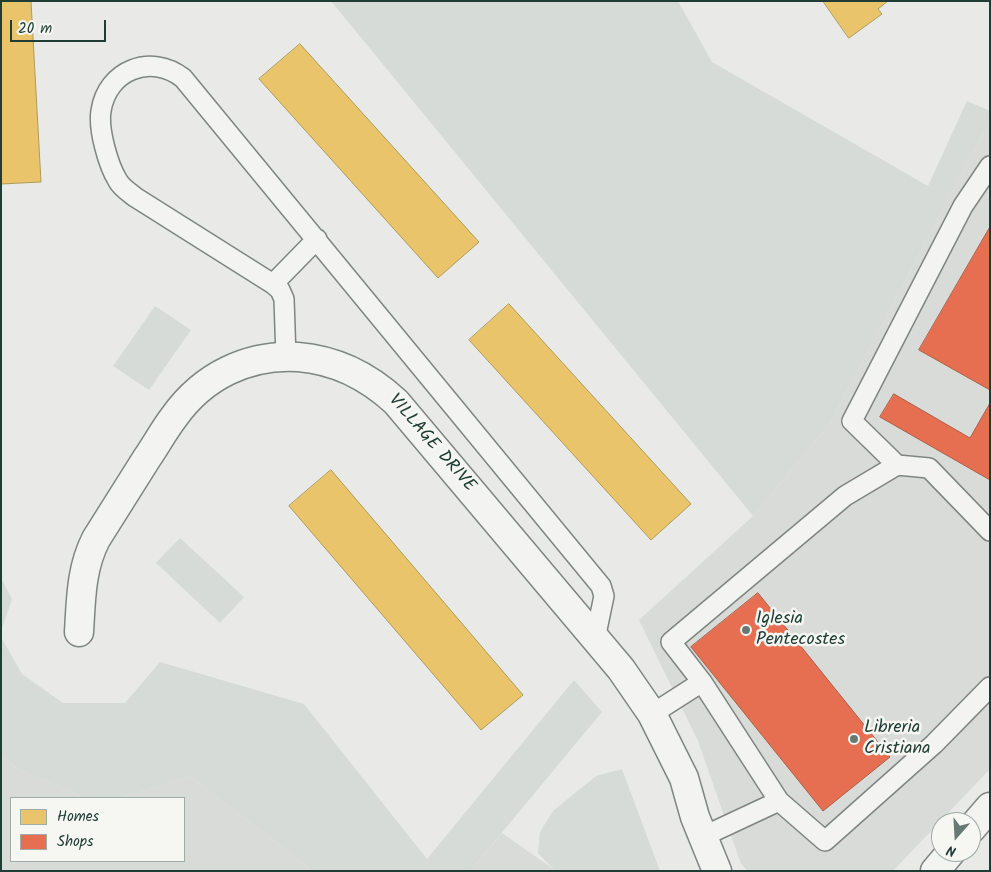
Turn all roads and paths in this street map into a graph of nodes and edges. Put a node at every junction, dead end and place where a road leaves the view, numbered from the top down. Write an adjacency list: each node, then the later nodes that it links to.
1 (990, 166): 5 (lane)
2 (317, 239): 3 (lane); 3 (lane); 8 (lane)
3 (273, 284): 4 (lane)
4 (286, 356): 7 (street, VILLAGE DRIVE); 8 (street, VILLAGE DRIVE)
5 (897, 465): 6 (lane); 9 (lane)
6 (990, 531)
7 (79, 632)
8 (595, 639): 11 (street, VILLAGE DRIVE)
9 (702, 682): 11 (lane); 12 (lane)
10 (990, 687): 12 (lane)
11 (652, 714): 15 (street, VILLAGE DRIVE)
12 (779, 802): 15 (lane)
13 (990, 807): 14 (street)
14 (981, 817)
15 (702, 837): 16 (street, VILLAGE DRIVE)
16 (717, 871)

